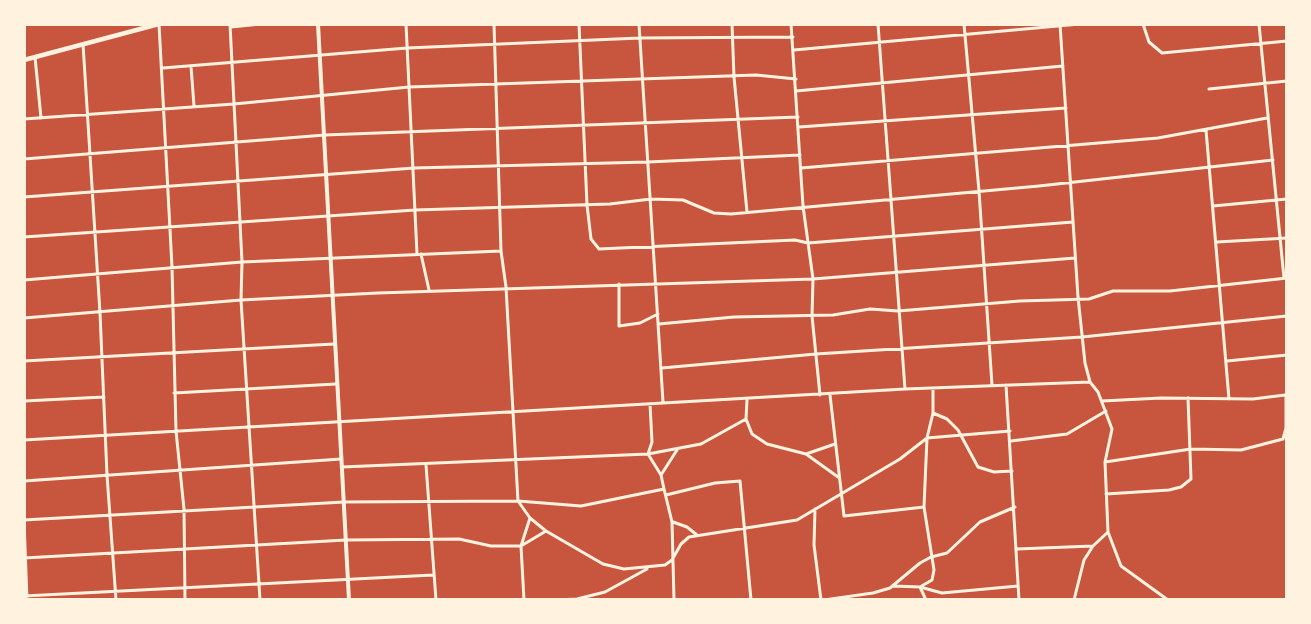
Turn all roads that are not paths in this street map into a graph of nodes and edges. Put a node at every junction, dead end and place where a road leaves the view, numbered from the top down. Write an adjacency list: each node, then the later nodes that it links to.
1 (159, 24): 17 (main road); 36 (street)
2 (261, 24): 15 (street)
3 (318, 24): 30 (street)
4 (406, 24): 28 (street)
5 (494, 24): 27 (street)
6 (579, 24): 22 (street)
7 (639, 24): 21 (street)
8 (732, 24): 19 (street)
9 (792, 24): 20 (street)
10 (878, 24): 24 (street)
11 (964, 24): 18 (street)
12 (1080, 24): 16 (street)
13 (1143, 24): 26 (street)
14 (1259, 24): 26 (street)
15 (230, 25): 33 (street)
16 (1060, 25): 18 (street); 35 (street)
17 (138, 26): 25 (main road)
18 (965, 34): 24 (street); 37 (street)
19 (732, 35): 20 (street); 21 (street); 38 (street)
20 (793, 36): 29 (street)
21 (640, 38): 22 (street); 40 (street)
22 (579, 41): 27 (street); 42 (street)
23 (1287, 41): 26 (street)
24 (879, 42): 29 (street); 43 (street)
25 (83, 44): 31 (main road); 54 (street)
26 (1261, 44): 44 (street)
27 (495, 45): 28 (street); 45 (street)
28 (407, 48): 30 (street); 46 (street)
29 (794, 50): 39 (street)
30 (320, 55): 33 (street); 49 (street)
31 (35, 57): 32 (main road); 57 (street)
32 (24, 60)
33 (234, 63): 34 (street); 50 (street)
34 (191, 66): 36 (street); 51 (street)
35 (1064, 66): 37 (street); 53 (street)
36 (163, 68): 52 (street)
37 (968, 75): 43 (street); 55 (street)
38 (734, 77): 39 (street); 40 (street); 58 (street)
39 (796, 79): 48 (street)
40 (643, 80): 42 (street); 62 (street)
41 (1287, 81): 44 (street)
42 (580, 83): 45 (street); 63 (street)
43 (884, 83): 48 (street); 61 (street)
44 (1263, 83): 47 (street); 59 (street)
45 (496, 85): 46 (street); 64 (street)
46 (410, 87): 49 (street); 67 (street)
47 (1209, 89)
48 (796, 91): 56 (street)
49 (324, 94): 50 (street); 68 (street)
50 (234, 104): 51 (street); 69 (street)
51 (194, 106): 52 (street)
52 (164, 108): 54 (street); 71 (street)
53 (1067, 108): 55 (street); 70 (street)
54 (89, 114): 57 (street); 73 (street)
55 (971, 114): 61 (street); 72 (street)
56 (798, 117): 58 (street); 65 (street)
57 (41, 118): 60 (street)
58 (739, 118): 62 (street); 75 (street)
59 (1267, 118): 66 (street); 78 (street)
60 (24, 119)
61 (887, 122): 65 (street); 77 (street)
62 (646, 124): 63 (street); 79 (street)
63 (583, 125): 64 (street); 80 (street)
64 (497, 127): 67 (street); 81 (street)
65 (799, 128): 74 (street)
66 (1206, 130): 70 (street); 84 (street)
67 (412, 131): 68 (street); 82 (street)
68 (325, 135): 69 (street); 85 (street)
69 (235, 141): 71 (street); 86 (street)
70 (1068, 145): 72 (street); 87 (street)
71 (166, 146): 73 (street); 88 (street)
72 (975, 152): 77 (street); 90 (street)
73 (91, 153): 76 (street); 89 (street)
74 (800, 155): 75 (street); 83 (street)
75 (742, 158): 79 (street); 101 (street)
76 (24, 159)
77 (889, 159): 83 (street); 93 (street)
78 (1273, 160): 84 (street); 95 (street)
79 (648, 162): 80 (street); 92 (street)
80 (586, 164): 81 (street); 96 (street)
81 (500, 166): 82 (street); 99 (street)
82 (414, 168): 85 (street); 100 (street)
83 (801, 168): 97 (street)
84 (1210, 168): 87 (street); 98 (street)
85 (327, 175): 86 (street); 102 (street)
86 (237, 180): 88 (street); 103 (street)
87 (1070, 181): 90 (street); 104 (street)
88 (168, 184): 89 (street); 105 (street)
89 (93, 191): 91 (street); 107 (street)
90 (979, 191): 93 (street); 106 (street)
91 (24, 197)
92 (651, 199): 96 (street); 101 (street); 114 (street)
93 (891, 199): 97 (street); 108 (street)
94 (1287, 199): 95 (street)
95 (1276, 200): 98 (street); 110 (street)
96 (587, 205): 99 (street); 114 (street)
97 (803, 206): 101 (street); 113 (street)
98 (1213, 206): 112 (street)
99 (501, 208): 100 (street); 115 (street)
100 (416, 210): 102 (street); 116 (street)
101 (747, 213)
102 (329, 216): 103 (street); 118 (street)
103 (240, 222): 105 (street); 119 (street)
104 (1073, 222): 106 (street); 117 (street)
105 (169, 227): 107 (street); 120 (street)
106 (981, 229): 108 (street); 121 (street)
107 (96, 231): 109 (street); 122 (street)
108 (894, 236): 113 (street); 123 (street)
109 (24, 237)
110 (1279, 238): 111 (street); 112 (street); 124 (street)
111 (1287, 238)
112 (1217, 242): 129 (street)
113 (808, 243): 114 (street); 125 (street)
114 (654, 248): 128 (street)
115 (501, 251): 116 (street); 130 (street)
116 (419, 254): 118 (street); 131 (street)
117 (1075, 258): 121 (street); 133 (street)
118 (330, 259): 119 (street); 132 (street)
119 (242, 262): 120 (street); 134 (street)
120 (172, 267): 122 (street); 136 (street)
121 (984, 267): 123 (street); 135 (street)
122 (98, 273): 126 (street); 138 (street)
123 (896, 274): 125 (street); 137 (street)
124 (1285, 278): 129 (street)
125 (813, 279): 128 (street); 140 (street)
126 (24, 280)
127 (619, 284): 128 (street); 130 (street); 139 (street)
128 (656, 285): 139 (street)
129 (1219, 286): 133 (street); 143 (street)
130 (506, 287): 131 (street); 177 (street)
131 (429, 291): 132 (street)
132 (331, 296): 134 (street); 146 (street)
133 (1078, 297): 135 (street); 145 (street)
134 (241, 300): 136 (street); 148 (street)
135 (986, 304): 137 (street); 147 (street)
136 (173, 306): 138 (street); 150 (street)
137 (898, 311): 140 (street); 149 (street)
138 (100, 312): 142 (street); 153 (street)
139 (658, 314): 144 (street)
140 (812, 316): 144 (street); 151 (street)
141 (1287, 316): 143 (street)
142 (24, 318)
143 (1222, 323): 145 (street); 155 (street)
144 (659, 324): 156 (street)
145 (1082, 337): 147 (street); 157 (street)
146 (334, 344): 148 (street); 158 (street)
147 (990, 344): 149 (street); 159 (street)
148 (246, 348): 150 (street); 162 (street)
149 (901, 350): 151 (street); 163 (street)
150 (174, 352): 153 (street); 164 (street)
151 (816, 354): 156 (street); 167 (street)
152 (1287, 355): 155 (street)
153 (101, 357): 154 (street); 168 (street)
154 (24, 361)
155 (1227, 361): 170 (street)
156 (662, 368): 174 (street)
157 (1090, 382): 160 (street); 173 (street)
158 (336, 384): 162 (street); 180 (street)
159 (992, 385): 160 (street); 161 (street)
160 (1006, 385): 183 (street)
161 (933, 388): 163 (street); 178 (street)
162 (248, 389): 164 (street); 181 (street)
163 (905, 389): 165 (street)
164 (174, 393): 182 (street)
165 (831, 395): 167 (street); 189 (street)
166 (1286, 395): 170 (street); 190 (street)
167 (820, 396): 171 (street)
168 (104, 397): 172 (street); 185 (street)
169 (1188, 398): 170 (street); 173 (street); 190 (street)
170 (1229, 399)
171 (747, 400): 174 (street); 179 (street)
172 (24, 401)
173 (1102, 401): 176 (street)
174 (663, 403): 175 (street)
175 (650, 404): 177 (street); 192 (street)
176 (1106, 411): 188 (street); 196 (street)
177 (514, 413): 180 (street); 195 (street)
178 (933, 413): 184 (street); 186 (street)
179 (746, 419): 191 (street); 193 (street)
180 (339, 422): 181 (street); 194 (street)
181 (250, 427): 182 (street); 198 (street)
182 (176, 431): 185 (street); 200 (street)
183 (1010, 431): 184 (street); 188 (street)
184 (962, 435): 186 (street); 201 (street)
185 (107, 437): 187 (street); 202 (street)
186 (927, 438): 207 (street); 214 (street)
187 (24, 440)
188 (1011, 441): 201 (street)
189 (835, 444): 193 (street); 204 (street)
190 (1191, 449): 196 (street); 208 (street)
191 (678, 450): 192 (street); 203 (street)
192 (648, 454): 195 (street); 203 (street)
193 (806, 454): 204 (street)
194 (341, 459): 198 (street); 199 (street)
195 (516, 459): 197 (street); 210 (street)
196 (1105, 462): 208 (street)
197 (426, 465): 199 (street); 212 (street)
198 (252, 467): 200 (street); 213 (street)
199 (342, 467): 211 (street)
200 (180, 471): 202 (street); 216 (street)
201 (1012, 471): 215 (street)
202 (106, 475): 205 (street); 218 (street)
203 (661, 475): 206 (street)
204 (838, 477): 207 (street)
205 (24, 481)
206 (664, 489): 209 (street); 210 (street)
207 (839, 493): 214 (street); 217 (street)
208 (1107, 494): 224 (street)
209 (666, 495): 221 (street); 222 (street)
210 (518, 501): 212 (street); 219 (street)
211 (344, 502): 212 (street); 213 (street); 227 (street)
212 (428, 502): 226 (street)
213 (254, 506): 216 (street); 228 (street)
214 (924, 507): 234 (street)
215 (1015, 507): 232 (street); 234 (street)
216 (184, 509): 218 (street); 231 (street)
217 (815, 509): 222 (street); 256 (street)
218 (110, 514): 220 (street); 233 (street)
219 (530, 518): 223 (street); 229 (street)
220 (24, 520): 235 (street)
221 (672, 522): 225 (street); 236 (street)
222 (745, 530): 225 (street); 255 (street)
223 (546, 531): 229 (street); 237 (street)
224 (1108, 532): 230 (street); 260 (street)
225 (698, 535): 236 (street)
226 (431, 538): 227 (street); 229 (street); 238 (street)
227 (346, 540): 228 (street); 239 (street)
228 (255, 546): 231 (street); 240 (street)
229 (521, 546): 252 (street)
230 (1093, 546): 232 (street); 259 (street)
231 (186, 548): 233 (street); 244 (street)
232 (1017, 549): 242 (street)
233 (111, 554): 235 (street); 245 (street)
234 (932, 556): 241 (street); 243 (street)
235 (25, 558): 246 (street)
236 (672, 560): 237 (street); 254 (street)
237 (648, 568): 253 (street)
238 (433, 575): 239 (street); 251 (street)
239 (348, 578): 240 (street); 250 (street)
240 (259, 584): 244 (street); 249 (street)
241 (893, 586): 243 (street); 256 (street)
242 (1018, 586): 243 (street); 258 (street)
243 (920, 587): 257 (street)
244 (184, 588): 245 (street); 248 (street)
245 (116, 591): 246 (street); 247 (street)
246 (26, 597)
247 (116, 600)
248 (185, 600)
249 (260, 600)
250 (349, 600)
251 (436, 600)
252 (525, 600)
253 (556, 600)
254 (674, 600)
255 (751, 600)
256 (822, 600)
257 (926, 600)
258 (1019, 600)
259 (1074, 600)
260 (1168, 600)

